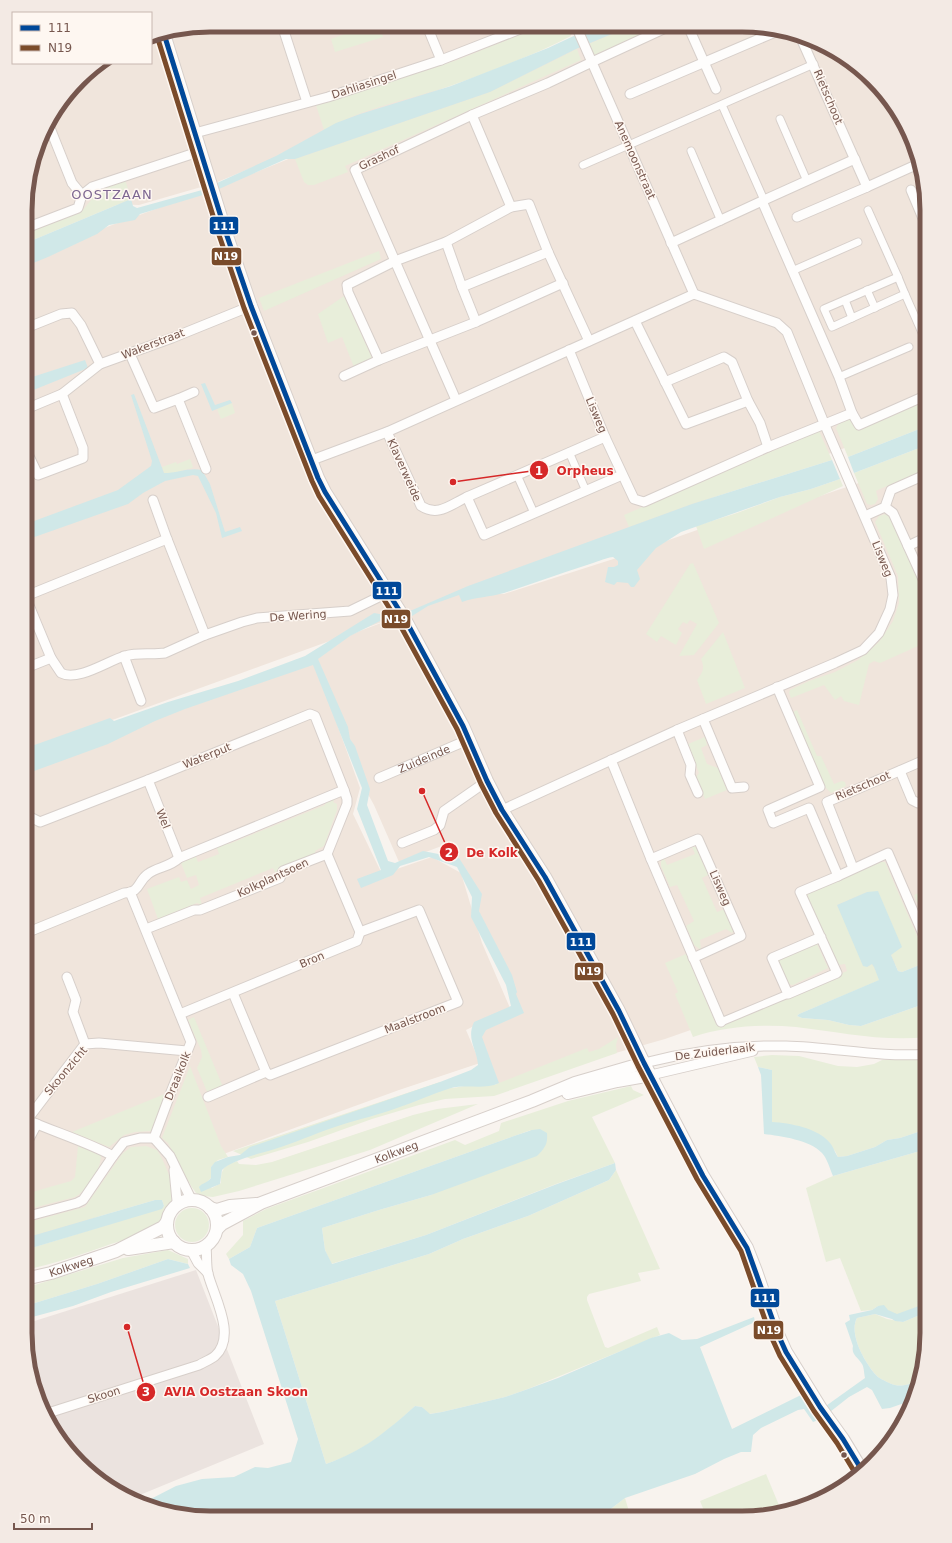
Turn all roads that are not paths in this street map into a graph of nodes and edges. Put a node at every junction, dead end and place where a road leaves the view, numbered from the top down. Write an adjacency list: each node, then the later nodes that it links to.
1 (284, 32): 16 (street)
2 (429, 32): 11 (street)
3 (513, 32): 11 (street, Dahliasingel)
4 (578, 32): 10 (street, Anemoonstraat)
5 (655, 32): 10 (street)
6 (691, 32): 12 (street)
7 (770, 34): 12 (street)
8 (165, 38): 21 (street)
9 (804, 43): 13 (street, Rietschoot)
10 (590, 58): 18 (street, Grashof); 22 (street, Anemoonstraat)
11 (441, 60): 16 (street, Dahliasingel)
12 (704, 63): 14 (street); 15 (street)
13 (814, 64): 17 (street); 25 (street, Rietschoot)
14 (716, 89)
15 (630, 94)
16 (307, 102): 21 (street, Dahliasingel)
17 (722, 105): 22 (street); 32 (street)
18 (472, 115): 33 (street); 43 (street, Grashof)
19 (780, 119): 28 (street)
20 (51, 130): 31 (street)
21 (196, 133): 23 (street)
22 (628, 147): 26 (street); 41 (street, Anemoonstraat)
23 (201, 151): 31 (street); 52 (street)
24 (691, 151): 37 (street)
25 (855, 160): 28 (street); 29 (street, Rietschoot)
26 (583, 165)
27 (914, 166): 29 (street)
28 (807, 181): 32 (street)
29 (867, 187): 36 (street)
30 (911, 190): 35 (street)
31 (82, 195): 38 (street)
32 (763, 201): 37 (street); 44 (street)
33 (511, 207): 39 (street); 42 (street)
34 (868, 210): 45 (street)
35 (920, 211)
36 (797, 217)
37 (721, 221): 41 (street)
38 (32, 226)
39 (446, 242): 43 (street); 47 (street)
40 (858, 242): 44 (street)
41 (671, 243): 49 (street, Anemoonstraat)
42 (548, 252): 46 (street); 47 (street)
43 (395, 261): 59 (street, Grashof); 64 (street)
44 (792, 271): 67 (street)
45 (898, 277): 48 (street); 50 (street)
46 (563, 283): 56 (street); 60 (street)
47 (462, 287): 56 (street)
48 (867, 290): 51 (street); 53 (street)
49 (694, 294): 55 (street); 77 (street, Lisweg)
50 (906, 294): 53 (street); 58 (street)
51 (845, 300): 54 (street); 54 (street)
52 (251, 306): 63 (street, Wakerstraat); 82 (street)
53 (875, 308): 54 (street)
54 (852, 318)
55 (635, 321): 60 (street); 68 (street)
56 (476, 322): 59 (street)
57 (32, 326): 65 (street)
58 (920, 327)
59 (429, 341): 64 (street); 73 (street, Grashof)
60 (589, 341): 62 (street)
61 (909, 347): 67 (street)
62 (569, 350): 73 (street); 79 (street, Lisweg)
63 (130, 354): 65 (street, Wakerstraat); 71 (street)
64 (378, 360): 66 (street)
65 (100, 364): 70 (street, Wakerstraat)
66 (344, 376)
67 (839, 377): 76 (street)
68 (665, 382): 74 (street); 74 (street)
69 (194, 392): 71 (street)
70 (62, 394): 75 (street, Wakerstraat); 83 (street)
71 (178, 398): 84 (street)
72 (920, 398): 76 (street)
73 (456, 400): 78 (street)
74 (748, 402): 80 (street)
75 (32, 406)
76 (852, 413): 77 (street, Lisweg)
77 (824, 424): 80 (street, Lisweg); 93 (street, Lisweg)
78 (387, 432): 82 (street); 89 (street, Klaverweide)
79 (605, 437): 81 (street, Klaverweide); 86 (street, Lisweg)
80 (768, 447): 86 (street, Lisweg)
81 (569, 452): 85 (street, Klaverweide); 88 (street)
82 (312, 460): 98 (street)
83 (32, 462)
84 (206, 469)
85 (517, 475): 89 (street, Klaverweide); 92 (street)
86 (622, 475): 88 (street)
87 (920, 477): 91 (street)
88 (586, 491): 92 (street)
89 (467, 497): 92 (street)
90 (153, 500): 94 (street)
91 (885, 507): 93 (street); 96 (street)
92 (534, 514)
93 (865, 516): 105 (street, Lisweg)
94 (167, 540): 99 (street, De Wering); 101 (street)
95 (920, 540): 96 (street)
96 (908, 546): 97 (street)
97 (920, 573)
98 (389, 592): 101 (street, De Wering); 109 (street)
99 (32, 595)
100 (32, 611): 103 (street, De Wering)
101 (205, 635): 102 (street, De Wering)
102 (124, 656): 103 (street, De Wering); 106 (street)
103 (52, 658): 104 (street)
104 (32, 666)
105 (777, 687): 107 (street, Lisweg); 117 (street)
106 (141, 701)
107 (703, 719): 108 (street, Lisweg); 116 (street)
108 (677, 730): 110 (street, Lisweg); 119 (street)
109 (470, 739): 113 (street, Zuideinde); 115 (street)
110 (611, 760): 122 (street, Lisweg); 127 (street)
111 (920, 762): 112 (street, Rietschoot)
112 (900, 771): 120 (street, Rietschoot); 121 (street, Rietschoot)
113 (379, 778)
114 (148, 780): 118 (street, Waterput); 123 (street, Waterput); 126 (street, Wel)
115 (487, 781): 122 (street); 124 (street)
116 (744, 787)
117 (820, 787): 120 (street); 129 (street)
118 (344, 790): 125 (street); 126 (street)
119 (698, 793)
120 (827, 802): 128 (street, Rietschoot)
121 (918, 803)
122 (502, 810): 146 (street)
123 (32, 819)
124 (402, 843)
125 (327, 854): 132 (street, Kolkplantsoen); 134 (street)
126 (179, 858): 130 (street)
127 (651, 859): 136 (street); 136 (street, Lisweg)
128 (853, 868): 129 (street); 131 (street)
129 (838, 876): 135 (street)
130 (130, 892): 132 (street, Draaikolk); 133 (street)
131 (920, 927)
132 (146, 929): 140 (street, Draaikolk)
133 (32, 931)
134 (360, 932): 138 (street, Bron); 147 (street, Maalstroom)
135 (821, 938): 139 (street); 139 (street)
136 (693, 958): 141 (street)
137 (67, 977): 142 (street)
138 (233, 993): 140 (street, Bron); 147 (street)
139 (788, 994): 141 (street)
140 (180, 1014): 144 (street, Draaikolk)
141 (721, 1022)
142 (86, 1044): 144 (street, Skoonzicht); 151 (street, Skoonzicht)
143 (786, 1046): 145 (street, De Zuiderlaaik); 146 (street, De Zuiderlaaik); 148 (street, De Zuiderlaaik)
144 (187, 1051): 155 (street, Draaikolk)
145 (920, 1054)
146 (644, 1063): 148 (street); 150 (street, Kolkweg)
147 (266, 1072): 149 (street, Maalstroom)
148 (651, 1075): 150 (street, Kolkweg); 172 (street)
149 (208, 1097)
150 (532, 1101): 159 (street, Kolkweg)
151 (32, 1112)
152 (32, 1122): 153 (street)
153 (37, 1124): 154 (street); 156 (street)
154 (32, 1133)
155 (154, 1138): 156 (street); 157 (street)
156 (113, 1156): 162 (street)
157 (173, 1162): 158 (street); 160 (street)
158 (194, 1201): 160 (street); 161 (street)
159 (261, 1203): 161 (street, Kolkweg); 164 (street, Kolkweg)
160 (176, 1206): 163 (street)
161 (210, 1208): 164 (street)
162 (32, 1215)
163 (167, 1222): 165 (street); 168 (street, Kolkweg)
164 (217, 1229): 166 (street)
165 (174, 1242): 167 (street); 168 (street, Kolkweg)
166 (206, 1247): 167 (street); 169 (street, Skoon)
167 (191, 1250): 169 (street, Skoon)
168 (116, 1251): 170 (street, Kolkweg)
169 (208, 1273): 171 (street, Skoon)
170 (32, 1277)
171 (50, 1412)
172 (860, 1466)

